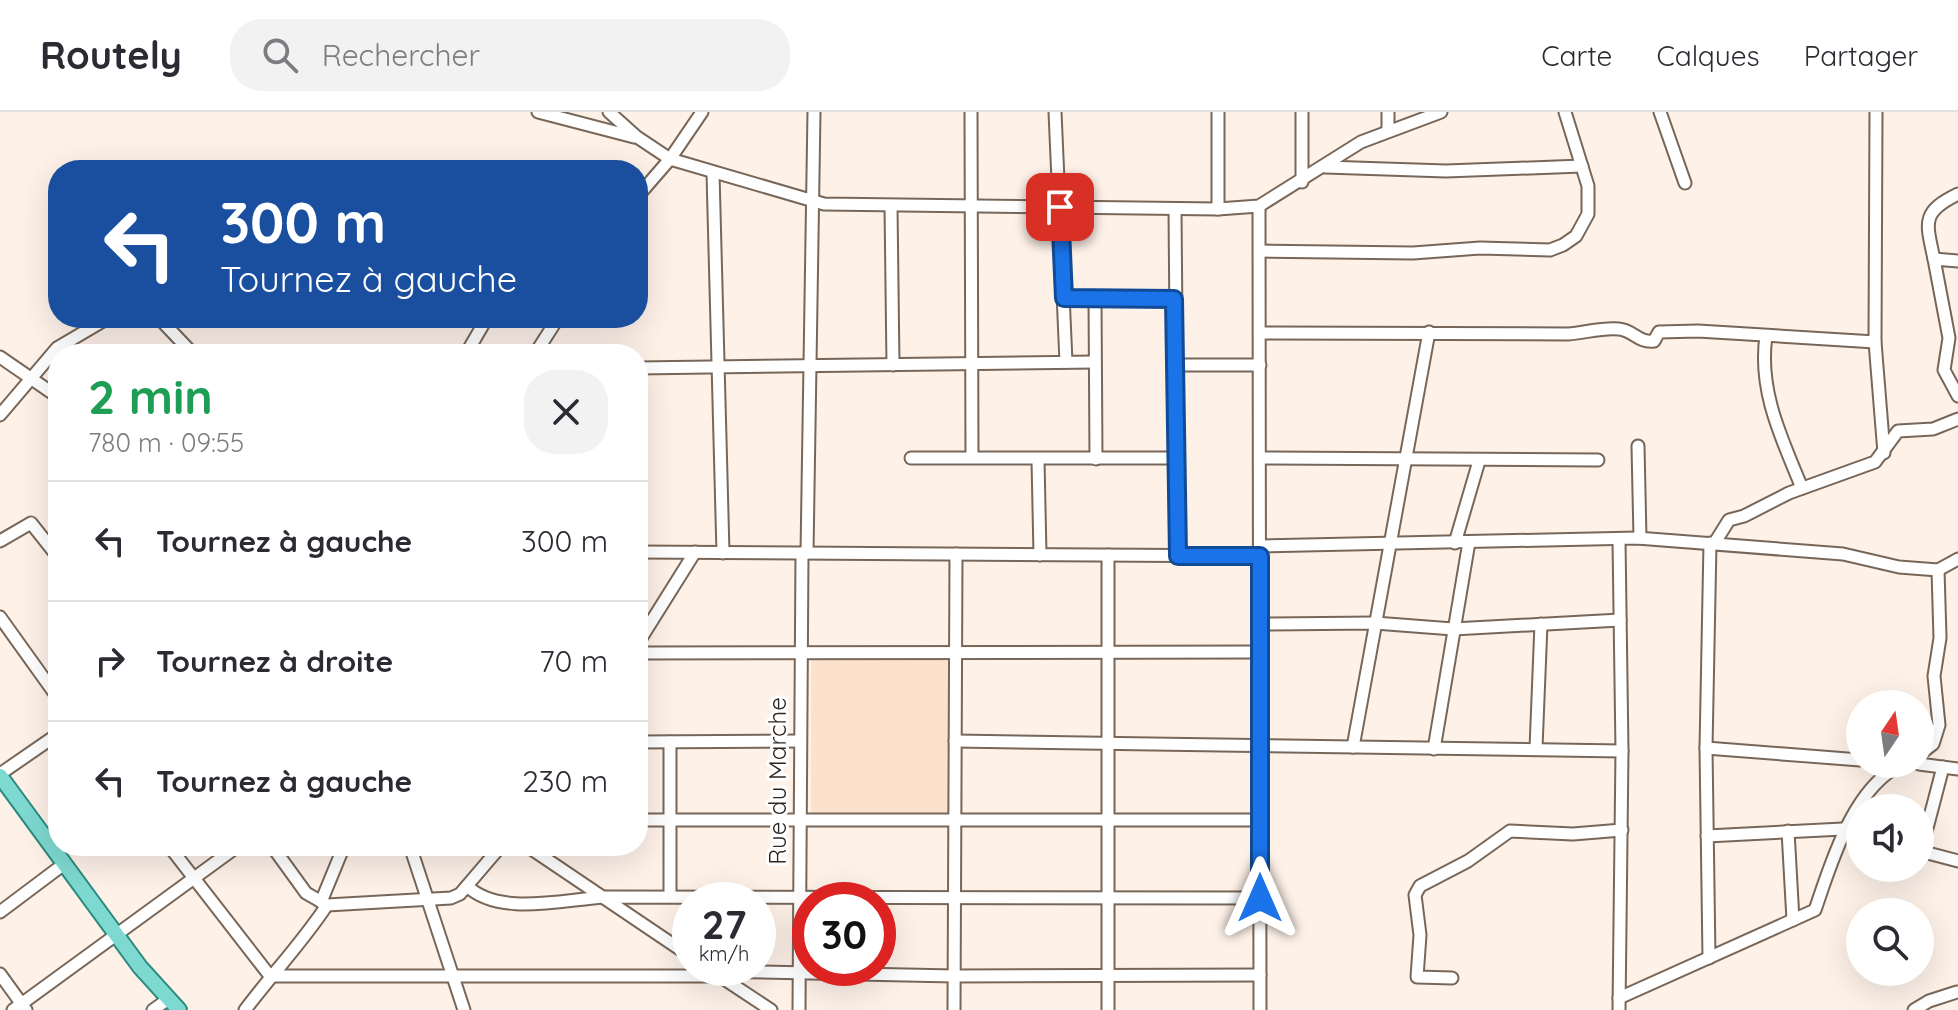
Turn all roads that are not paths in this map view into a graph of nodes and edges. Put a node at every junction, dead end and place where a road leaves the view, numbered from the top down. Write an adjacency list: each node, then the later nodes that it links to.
1 (538, 112): 15 (street)
2 (609, 112): 15 (street)
3 (702, 112): 16 (street)
4 (814, 112): 24 (street, Rue du Marche)
5 (971, 112): 25 (street)
6 (1055, 112): 28 (street)
7 (1218, 112): 30 (street)
8 (1302, 112): 20 (street)
9 (1388, 112): 14 (street)
10 (1441, 112): 14 (street)
11 (1565, 112): 17 (street)
12 (1660, 112): 21 (street)
13 (1876, 112): 42 (street)
14 (1388, 129): 18 (street)
15 (637, 137): 16 (street)
16 (670, 159): 19 (street); 22 (street)
17 (1582, 166): 18 (street); 31 (street)
18 (1325, 167): 20 (street)
19 (713, 173): 24 (street); 55 (street)
20 (1302, 182): 27 (street)
21 (1685, 183)
22 (648, 184)
23 (1958, 194): 32 (street)
24 (812, 201): 26 (street); 56 (street, Rue du Marche)
25 (970, 205): 26 (street); 28 (street); 48 (street)
26 (891, 206): 51 (street)
27 (1259, 206): 30 (street); 31 (street)
28 (1060, 207): 29 (street); 34 (street)
29 (1175, 209): 30 (street); 36 (street)
30 (1218, 209)
31 (1260, 251): 40 (street)
32 (1934, 259): 33 (street); 45 (street)
33 (1958, 261)
34 (1064, 298): 35 (street); 49 (street)
35 (1095, 298): 36 (street); 50 (street)
36 (1174, 299): 52 (street)
37 (90, 328): 43 (street)
38 (168, 328): 44 (street)
39 (1429, 332): 40 (street); 41 (street); 72 (street)
40 (1260, 333): 53 (street)
41 (1766, 336): 42 (street); 73 (street)
42 (1875, 342): 63 (street)
43 (62, 344)
44 (184, 344)
45 (1952, 351): 59 (street)
46 (0, 357): 57 (street)
47 (48, 360): 57 (street)
48 (972, 362): 49 (street); 51 (street); 64 (street)
49 (1066, 362): 50 (street)
50 (1095, 362): 68 (street)
51 (893, 365): 56 (street)
52 (1175, 365): 53 (street); 66 (street)
53 (1260, 365): 67 (street)
54 (648, 368): 55 (street)
55 (719, 368): 56 (street); 85 (street)
56 (809, 368): 86 (street, Rue du Marche)
57 (31, 379): 58 (street); 60 (street)
58 (48, 390)
59 (1958, 396)
60 (0, 415)
61 (1958, 419): 63 (street)
62 (1638, 446): 74 (street)
63 (1884, 453): 73 (street)
64 (972, 457): 65 (street); 69 (street)
65 (911, 458)
66 (1176, 458): 68 (street); 90 (street)
67 (1260, 458): 72 (street); 82 (street)
68 (1096, 459): 69 (street)
69 (1038, 460): 88 (street)
70 (1598, 460): 71 (street)
71 (1479, 461): 72 (street); 78 (street)
72 (1404, 462): 80 (street)
73 (1802, 488): 81 (street)
74 (1640, 538): 75 (street); 81 (street)
75 (1619, 540): 77 (street); 94 (street)
76 (0, 541): 79 (street)
77 (1469, 542): 78 (street); 99 (street)
78 (1455, 543): 80 (street)
79 (48, 544)
80 (1389, 544): 82 (street); 95 (street)
81 (1712, 544): 92 (street); 116 (street)
82 (1260, 551): 90 (street); 96 (street)
83 (648, 552): 84 (street)
84 (695, 552): 85 (street); 98 (street)
85 (723, 553): 86 (street)
86 (804, 553): 87 (street); 104 (street, Rue du Marche)
87 (956, 554): 88 (street); 100 (street)
88 (1040, 555): 89 (street)
89 (1108, 555): 90 (street); 101 (street)
90 (1178, 556)
91 (1958, 559): 92 (street)
92 (1938, 570): 109 (street)
93 (0, 617): 105 (street)
94 (1620, 620): 97 (street); 118 (street)
95 (1375, 623): 96 (street); 99 (street); 114 (street)
96 (1260, 624): 102 (street)
97 (1541, 624): 99 (street); 115 (street)
98 (648, 627)
99 (1453, 629): 117 (street)
100 (956, 652): 101 (street); 104 (street); 108 (street)
101 (1107, 652): 102 (street); 112 (street)
102 (1260, 652): 113 (street)
103 (648, 653): 104 (street)
104 (801, 653): 107 (street, Rue du Marche)
105 (48, 684)
106 (48, 741): 123 (street)
107 (800, 741): 111 (street); 129 (street, Rue du Marche)
108 (955, 741): 112 (street); 130 (street)
109 (1934, 741)
110 (648, 742): 111 (street)
111 (670, 742): 127 (street)
112 (1107, 743): 113 (street); 131 (street)
113 (1260, 745): 114 (street); 128 (street)
114 (1353, 747): 117 (street)
115 (1536, 748): 117 (street); 118 (street)
116 (1706, 748): 119 (street); 136 (street)
117 (1434, 749)
118 (1622, 751): 133 (street)
119 (1846, 759)
120 (1934, 766): 121 (street)
121 (1943, 767): 122 (street); 125 (street)
122 (1958, 769)
123 (0, 775): 137 (main road)
124 (1884, 778): 132 (street)
125 (1934, 801)
126 (648, 820): 127 (street)
127 (670, 820): 129 (street); 152 (street)
128 (1260, 820): 131 (street); 158 (street)
129 (800, 821): 130 (street); 150 (street, Rue du Marche)
130 (955, 821): 131 (street); 156 (street)
131 (1108, 822): 157 (street)
132 (1843, 829): 134 (street); 135 (street); 162 (street)
133 (1622, 830): 174 (street); 178 (street)
134 (1846, 830)
135 (1788, 831): 136 (street); 162 (street)
136 (1707, 836): 165 (street)
137 (48, 842)
138 (1934, 855): 147 (street)
139 (58, 856): 148 (main road)
140 (176, 856): 149 (street)
141 (224, 856): 149 (street)
142 (279, 856): 160 (street)
143 (340, 856): 160 (street)
144 (413, 856): 159 (street)
145 (492, 856): 151 (street)
146 (542, 856): 153 (street)
147 (1958, 861)
148 (64, 864): 161 (street); 163 (main road)
149 (191, 879): 163 (street); 172 (street)
150 (799, 882)
151 (467, 886): 153 (street); 159 (street)
152 (670, 896): 153 (street); 154 (street)
153 (606, 897): 164 (street)
154 (792, 898)
155 (896, 898): 156 (street)
156 (955, 898): 157 (street); 173 (street)
157 (1108, 898): 158 (street); 170 (street)
158 (1260, 898): 171 (street)
159 (427, 899): 160 (street); 168 (street)
160 (324, 903): 172 (street)
161 (0, 912)
162 (1793, 920): 165 (street)
163 (116, 935): 179 (main road); 180 (street)
164 (672, 943)
165 (1709, 958): 178 (street)
166 (672, 972): 168 (street)
167 (0, 974): 180 (street)
168 (451, 975): 172 (street); 183 (street)
169 (896, 975): 173 (street)
170 (1108, 975): 171 (street); 173 (street); 187 (street)
171 (1260, 975): 188 (street)
172 (270, 976): 182 (street)
173 (954, 976): 186 (street)
174 (1452, 978)
175 (734, 986): 184 (street)
176 (799, 986): 185 (street, Rue du Marche)
177 (1957, 992): 189 (street)
178 (1619, 1004)
179 (173, 1005): 181 (street)
180 (20, 1008)
181 (153, 1010)
182 (245, 1010)
183 (464, 1010)
184 (771, 1010)
185 (799, 1010)
186 (954, 1010)
187 (1108, 1010)
188 (1260, 1010)
189 (1914, 1010)

